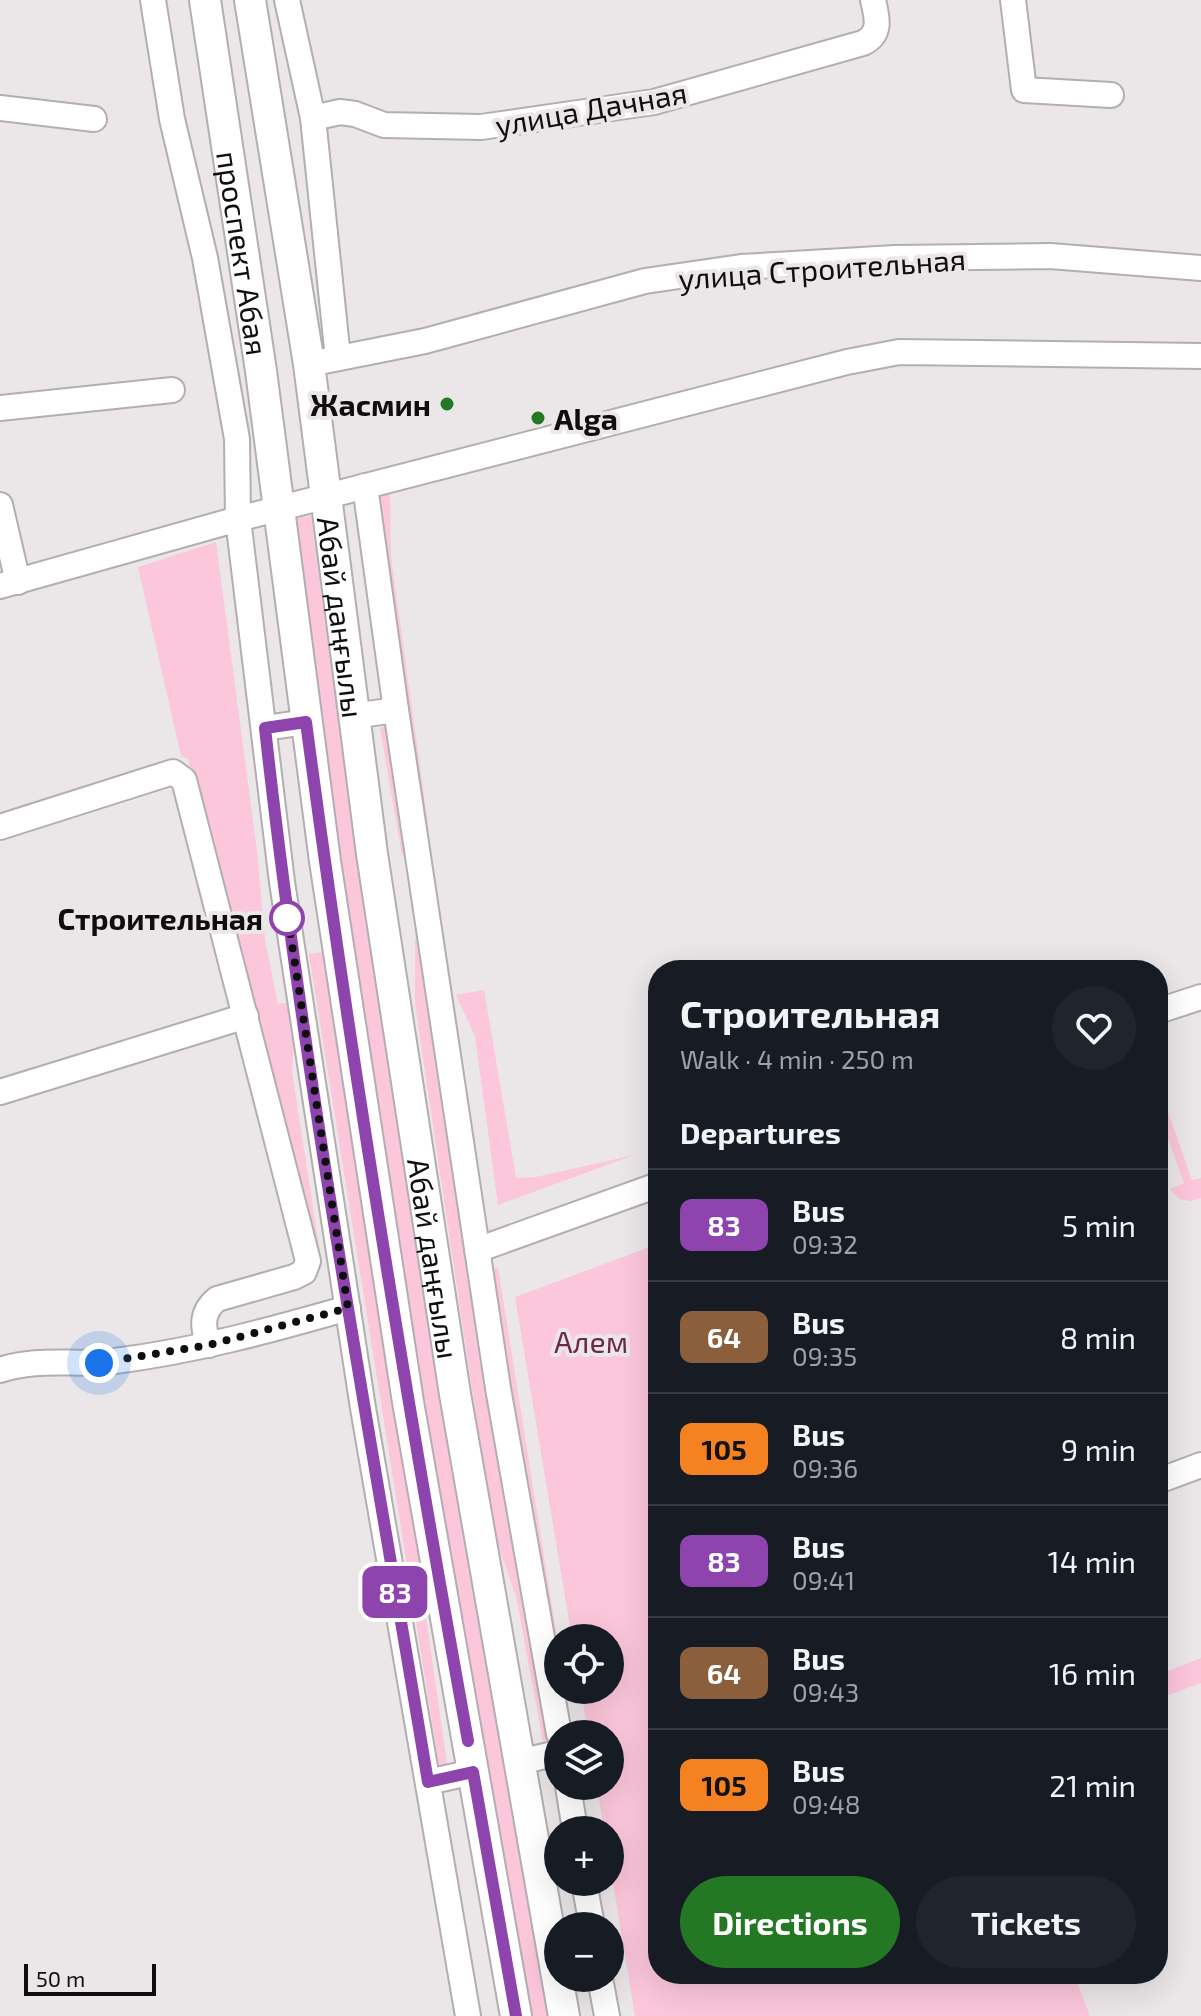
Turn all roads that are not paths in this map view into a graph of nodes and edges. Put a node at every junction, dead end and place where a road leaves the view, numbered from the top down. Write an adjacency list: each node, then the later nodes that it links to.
1 (153, 0): 21 (street)
2 (205, 0): 20 (main road, проспект Абая)
3 (250, 0): 14 (main road, проспект Абая)
4 (287, 0): 9 (street)
5 (873, 0): 9 (street, улица Дачная)
6 (1013, 0): 7 (street)
7 (1111, 95)
8 (0, 108): 10 (street)
9 (313, 118): 13 (street)
10 (94, 119)
11 (1201, 268): 13 (street, улица Строительная)
12 (1201, 356): 17 (street)
13 (338, 358): 14 (street, улица Строительная)
14 (309, 364): 18 (main road, проспект Абая)
15 (172, 390): 16 (street)
16 (0, 408)
17 (365, 486): 18 (street); 23 (street)
18 (324, 496): 20 (street); 24 (main road, Абай даңғылы)
19 (0, 505): 22 (street)
20 (277, 508): 21 (street); 25 (main road, проспект Абая)
21 (238, 519): 22 (street); 26 (street)
22 (9, 584)
23 (396, 710): 24 (street); 33 (street)
24 (353, 716): 41 (main road, Абай даңғылы)
25 (306, 722): 26 (street); 42 (main road, проспект Абая)
26 (265, 728): 34 (street)
27 (0, 827): 30 (street)
28 (1201, 997): 29 (street)
29 (1168, 1008)
30 (246, 1016): 31 (street); 35 (street)
31 (0, 1092)
32 (648, 1189): 33 (street)
33 (477, 1250): 39 (street)
34 (348, 1308): 35 (street); 43 (street)
35 (209, 1345): 36 (street)
36 (10, 1366)
37 (1201, 1465): 38 (street)
38 (1168, 1477)
39 (557, 1720)
40 (544, 1756): 41 (street)
41 (519, 1762): 47 (main road, Абай даңғылы)
42 (473, 1772): 43 (street); 46 (main road, проспект Абая)
43 (428, 1782): 45 (street)
44 (603, 1992): 48 (street)
45 (468, 2016)
46 (516, 2016)
47 (564, 2016)
48 (607, 2016)

